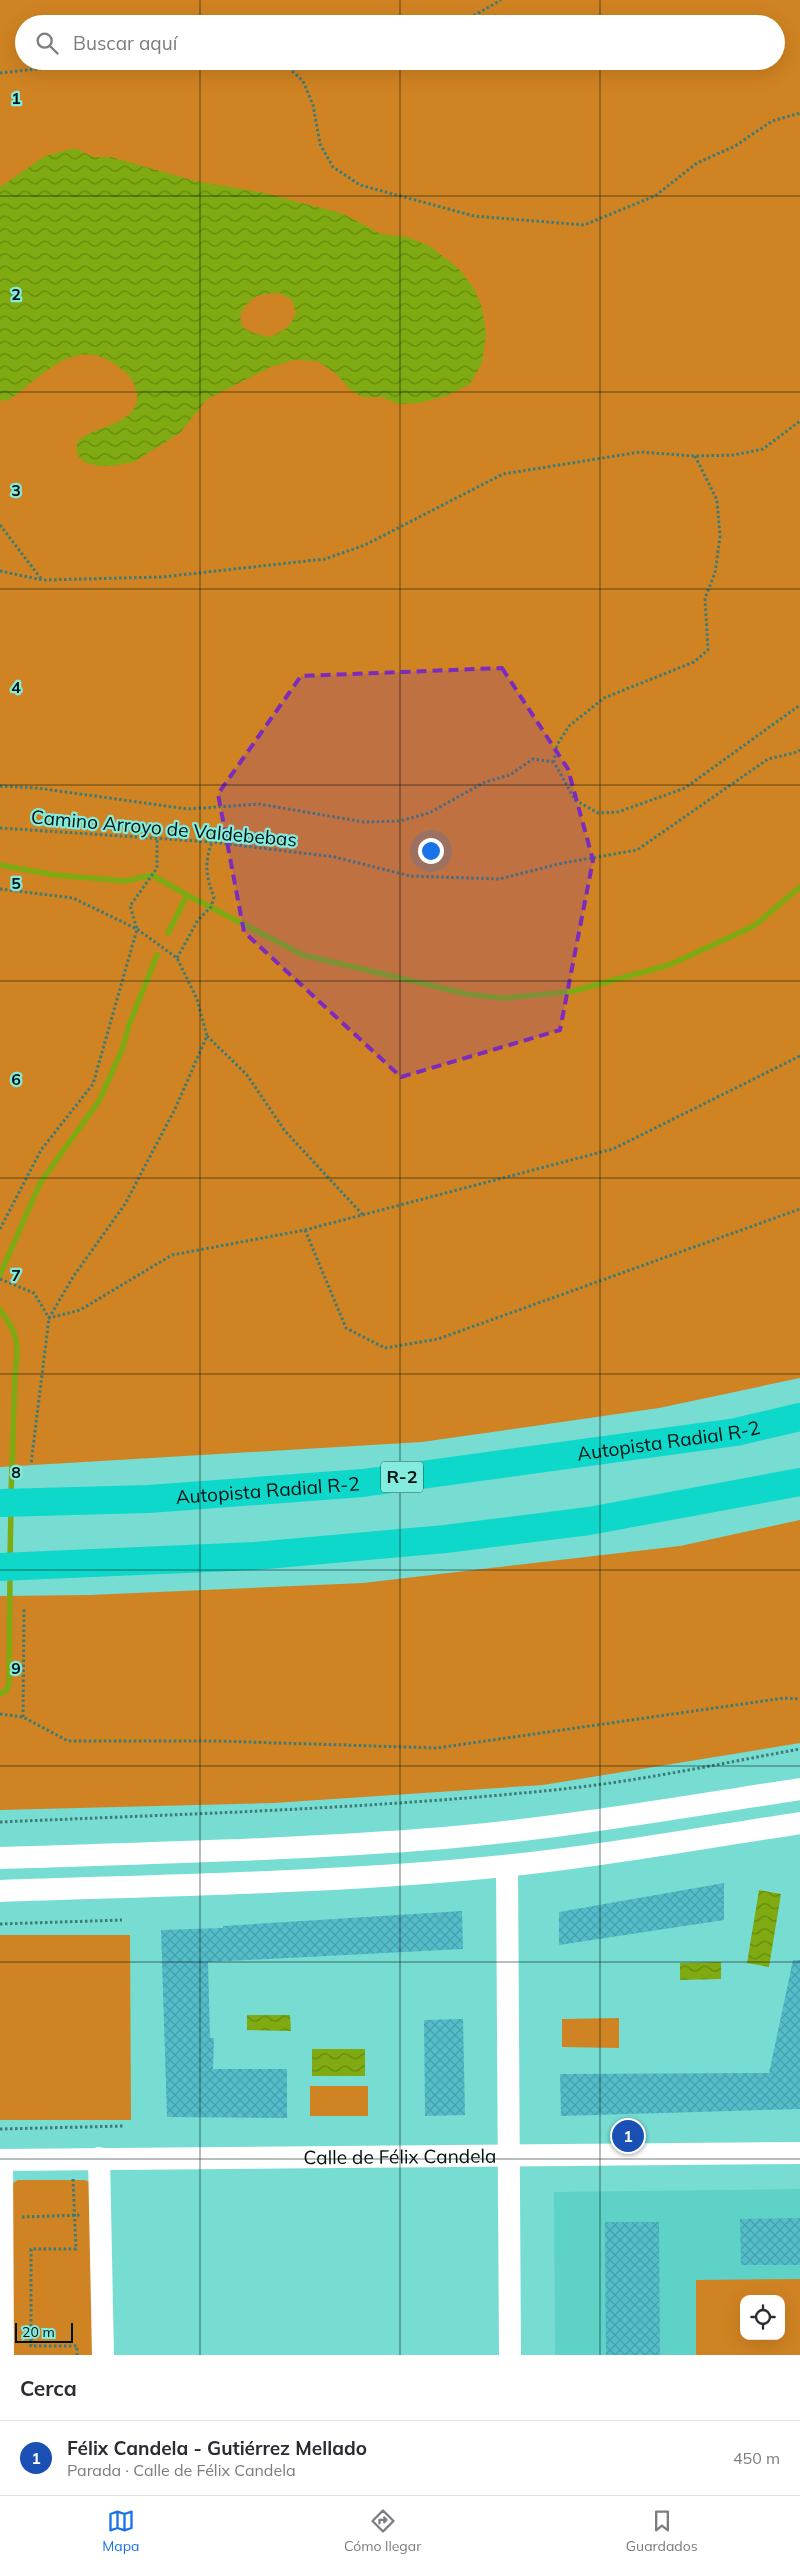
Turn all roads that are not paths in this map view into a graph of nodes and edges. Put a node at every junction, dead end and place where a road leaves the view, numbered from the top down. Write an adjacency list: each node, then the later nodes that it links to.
1 (800, 1417): 3 (highway, Autopista Radial R-2 / R-2)
2 (800, 1482): 4 (highway)
3 (0, 1503)
4 (0, 1567)
5 (800, 1789): 7 (street)
6 (800, 1823): 8 (street)
7 (0, 1858)
8 (507, 1866): 9 (street); 11 (street)
9 (0, 1891)
10 (800, 2153): 11 (street, Calle de Félix Candela)
11 (509, 2156): 12 (street, Calle de Félix Candela); 16 (street)
12 (98, 2158): 13 (street, Calle de Félix Candela); 15 (street)
13 (1, 2160): 14 (street)
14 (3, 2355)
15 (103, 2355)
16 (510, 2355)

